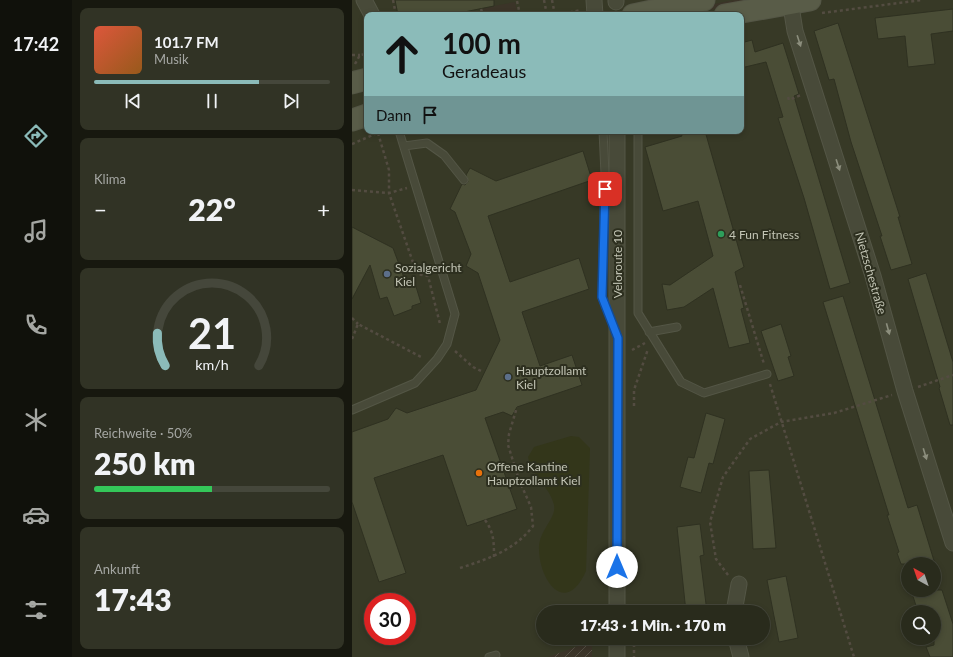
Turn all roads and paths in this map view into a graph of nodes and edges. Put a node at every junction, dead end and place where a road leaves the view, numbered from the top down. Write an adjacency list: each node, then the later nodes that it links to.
1 (364, 0): 11 (street)
2 (393, 0): 12 (path)
3 (544, 0): 15 (path)
4 (552, 0): 16 (path)
5 (704, 0): 18 (main road)
6 (922, 0): 8 (path)
7 (517, 1): 14 (path)
8 (796, 5): 19 (main road); 52 (street, Nietzschestraße, one-way to 52)
9 (481, 8): 13 (path)
10 (595, 8): 17 (path)
11 (370, 12)
12 (395, 12)
13 (482, 12)
14 (519, 12)
15 (546, 12)
16 (556, 12)
17 (573, 12)
18 (647, 12)
19 (744, 12)
20 (352, 55): 21 (path)
21 (360, 55)
22 (364, 81): 23 (main road)
23 (352, 83)
24 (364, 116): 25 (main road)
25 (352, 120)
26 (376, 134): 32 (path)
27 (378, 134): 37 (path)
28 (400, 134): 33 (lane)
29 (603, 134): 45 (lane)
30 (617, 134): 45 (street, Veloroute 10)
31 (638, 134): 43 (lane)
32 (352, 144)
33 (404, 146): 34 (lane); 35 (lane)
34 (464, 180)
35 (417, 185): 37 (path); 54 (lane)
36 (352, 190): 37 (path)
37 (389, 193): 41 (path)
38 (740, 285): 50 (path)
39 (352, 318): 40 (path)
40 (358, 324): 44 (path); 46 (path)
41 (441, 326)
42 (677, 327): 43 (lane)
43 (650, 335): 47 (path); 50 (lane); 55 (path)
44 (352, 338)
45 (618, 338): 47 (street, Veloroute 10)
46 (428, 352)
47 (617, 356): 62 (street, Veloroute 10)
48 (465, 359): 49 (path)
49 (483, 372)
50 (767, 374): 56 (path)
51 (953, 375): 52 (path)
52 (905, 391): 56 (path); 58 (street, Nietzschestraße, one-way to 58)
53 (517, 407): 59 (path)
54 (352, 410)
55 (634, 414)
56 (782, 422): 61 (path); 70 (path)
57 (485, 520): 59 (path)
58 (953, 543)
59 (494, 557): 60 (path)
60 (460, 568)
61 (738, 584): 63 (street)
62 (617, 605)
63 (735, 605)
64 (617, 645): 67 (street)
65 (634, 645): 68 (path)
66 (738, 645): 69 (street)
67 (617, 657)
68 (634, 657)
69 (741, 657)
70 (854, 657)

